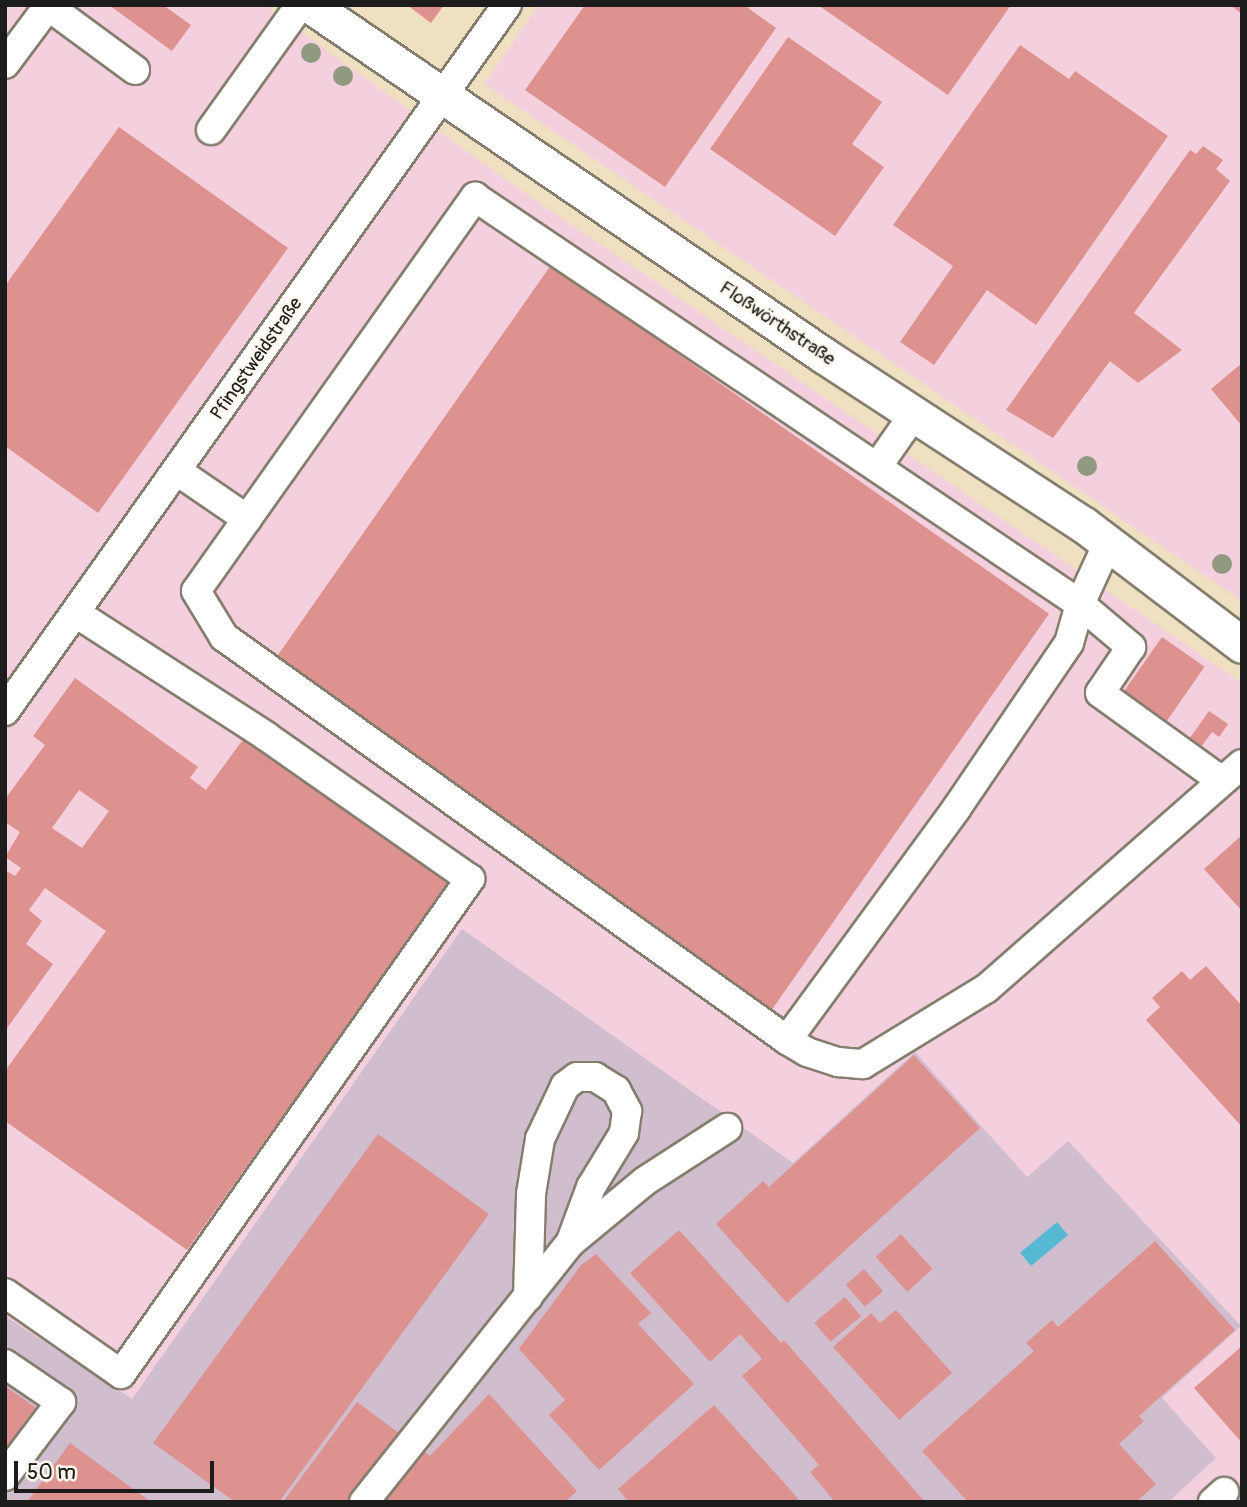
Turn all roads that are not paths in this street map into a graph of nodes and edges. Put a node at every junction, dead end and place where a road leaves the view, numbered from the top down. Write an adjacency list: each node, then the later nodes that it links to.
1 (300, 5): 8 (street)
2 (310, 5): 7 (main road, Floßwörthstraße)
3 (507, 5): 7 (street, Pfingstweidstraße)
4 (48, 6): 5 (street); 6 (street)
5 (5, 64)
6 (135, 70)
7 (442, 99): 9 (main road, Floßwörthstraße); 11 (street, Pfingstweidstraße)
8 (211, 130)
9 (914, 414): 10 (street); 13 (main road, Floßwörthstraße)
10 (877, 467): 12 (street); 14 (street)
11 (177, 471): 12 (street); 15 (street, Pfingstweidstraße)
12 (247, 519): 19 (street)
13 (1108, 543): 14 (street); 16 (main road, Floßwörthstraße)
14 (1080, 604): 18 (street); 19 (street)
15 (76, 613): 17 (street, Pfingstweidstraße); 22 (street)
16 (1242, 645)
17 (5, 711)
18 (1232, 772): 19 (street)
19 (788, 1040)
20 (727, 1128): 21 (street)
21 (570, 1244): 23 (street); 23 (street)
22 (5, 1293)
23 (528, 1297): 26 (street)
24 (5, 1364): 25 (street)
25 (5, 1476)
26 (364, 1502)

